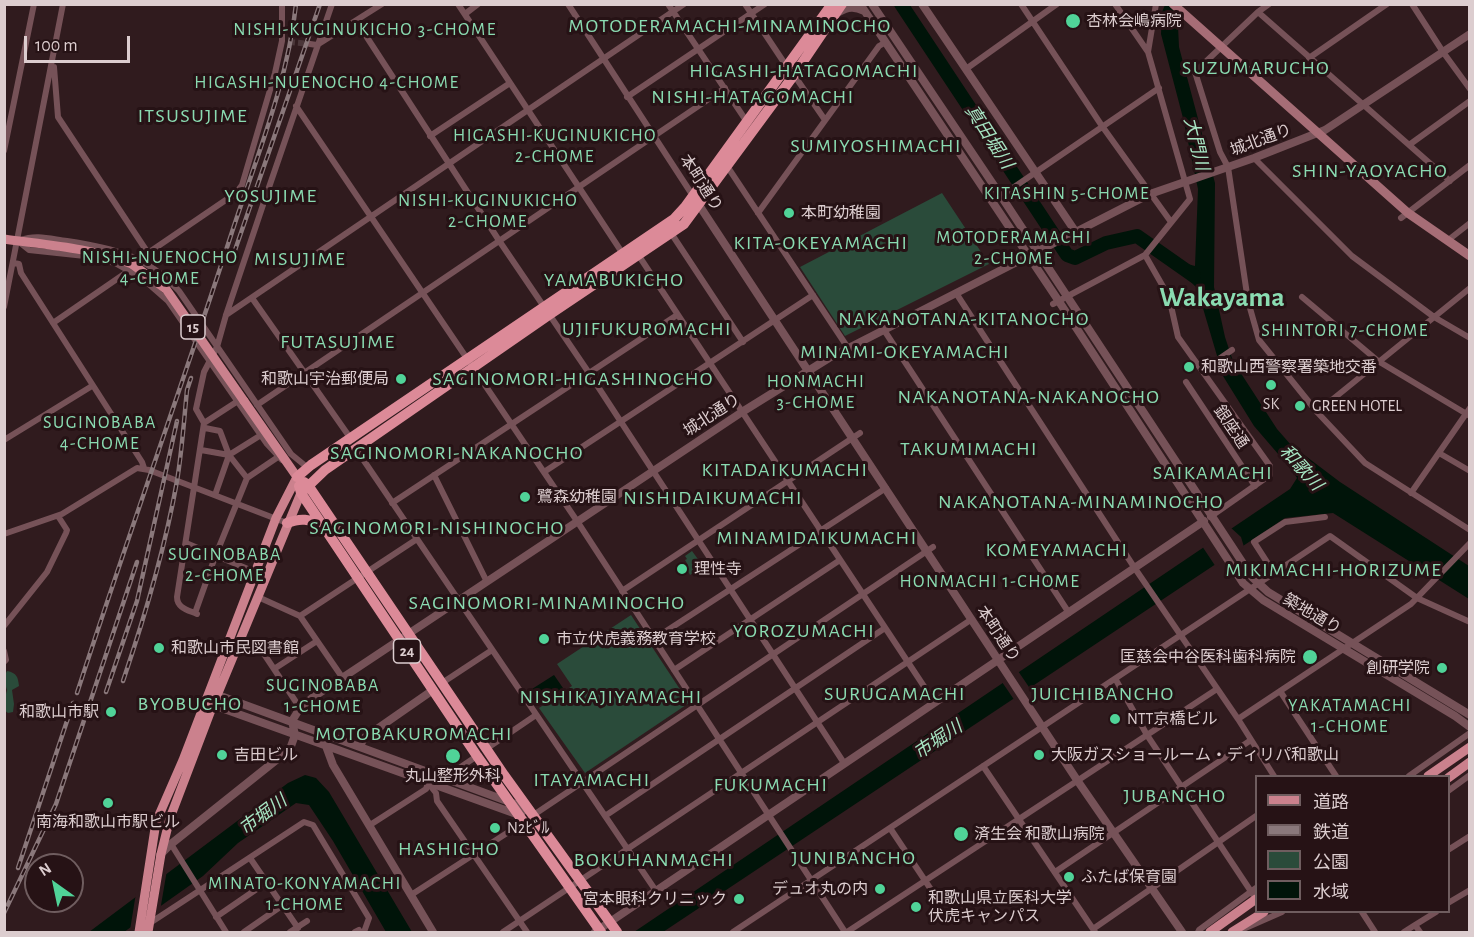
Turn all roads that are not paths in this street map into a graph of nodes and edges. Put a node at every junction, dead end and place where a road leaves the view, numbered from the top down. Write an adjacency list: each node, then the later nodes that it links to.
1 (34, 4): 61 (street)
2 (63, 4): 41 (street)
3 (282, 4): 85 (street)
4 (332, 4): 35 (street)
5 (458, 4): 28 (street)
6 (478, 4): 28 (street)
7 (568, 4): 42 (street, 本町通り)
8 (668, 4): 26 (street)
9 (684, 4): 26 (street)
10 (745, 4): 29 (street)
11 (765, 4): 29 (street)
12 (842, 4): 25 (highway)
13 (872, 4): 72 (street, 築地通り)
14 (922, 4): 43 (street)
15 (1021, 4): 31 (street)
16 (1057, 4): 31 (street)
17 (1115, 4): 38 (street)
18 (1156, 4): 38 (street)
19 (1173, 4): 36 (main road)
20 (1269, 4): 27 (street)
21 (1387, 4): 40 (street)
22 (1412, 4): 39 (street)
23 (379, 5): 30 (street)
24 (863, 8): 25 (street); 33 (street, 築地通り)
25 (833, 10): 44 (highway)
26 (673, 12): 37 (street); 42 (street)
27 (1258, 12): 36 (street); 40 (street)
28 (465, 14): 45 (street)
29 (751, 14): 37 (street); 44 (street)
30 (357, 22): 35 (street); 58 (street)
31 (1032, 22): 43 (street); 56 (street)
32 (1470, 34): 39 (street, 城北通り)
33 (886, 42): 54 (street); 89 (street, 築地通り)
34 (309, 44): 35 (street)
35 (317, 45): 52 (street)
36 (1221, 47): 57 (main road); 66 (street)
37 (699, 50): 46 (street); 49 (street)
38 (1148, 52): 47 (street)
39 (1443, 52): 48 (street); 51 (street, 城北通り)
40 (1309, 57): 51 (street)
41 (53, 58): 81 (street); 85 (street)
42 (604, 60): 49 (street, 本町通り); 53 (street)
43 (966, 69): 67 (street)
44 (790, 71): 54 (street); 55 (highway); 65 (highway)
45 (510, 82): 53 (street); 58 (street)
46 (725, 88): 55 (street); 59 (street)
47 (1159, 88): 56 (street); 68 (street)
48 (1470, 89)
49 (627, 97): 59 (street, 本町通り)
50 (1470, 101): 60 (street)
51 (1363, 105): 57 (street, 城北通り); 60 (street)
52 (296, 106): 76 (street); 104 (street)
53 (528, 111): 63 (street); 70 (street)
54 (825, 120): 74 (street)
55 (747, 122): 73 (highway)
56 (1102, 126): 67 (street); 71 (street)
57 (1318, 134): 62 (street, 城北通り); 75 (main road)
58 (430, 136): 63 (street)
59 (654, 137): 70 (street); 73 (street, 本町通り)
60 (1409, 145): 69 (street)
61 (4, 151)
62 (1254, 158): 66 (street, 城北通り); 106 (street)
63 (449, 165): 76 (street); 83 (street)
64 (1470, 165): 69 (street)
65 (727, 166): 73 (highway); 74 (street)
66 (1228, 167): 68 (street, 城北通り); 128 (street)
67 (1035, 172): 72 (street); 79 (street)
68 (1186, 181): 71 (street, 城北通り); 77 (street)
69 (1450, 181): 75 (street)
70 (579, 188): 83 (street); 87 (street)
71 (1150, 194): 77 (street); 79 (street, 城北通り)
72 (1001, 196): 84 (street, 築地通り)
73 (696, 200): 80 (highway); 87 (highway); 107 (street, 本町通り)
74 (758, 213): 97 (street)
75 (1404, 215): 82 (main road)
76 (372, 217): 95 (street); 100 (street)
77 (1171, 222): 86 (street)
78 (1470, 224): 82 (street)
79 (1076, 231): 84 (street, 城北通り)
80 (671, 233): 88 (highway); 111 (street)
81 (11, 240): 91 (street); 92 (street); 93 (main road, 15)
82 (1447, 241): 90 (main road)
83 (500, 242): 95 (street); 103 (street)
84 (1037, 251): 89 (street, 城北通り); 98 (street, 築地通り)
85 (148, 253): 91 (street)
86 (1148, 253): 98 (street); 120 (street)
87 (623, 254): 103 (highway)
88 (639, 256): 103 (highway); 105 (street)
89 (1028, 256): 96 (street, 城北通り); 101 (street, 築地通り)
90 (1470, 256)
91 (142, 261): 93 (street); 112 (street)
92 (14, 263): 102 (street); 108 (street)
93 (130, 267): 108 (street); 115 (street); 125 (main road, 15, bridge)
94 (1470, 288): 106 (street)
95 (423, 292): 117 (street); 122 (street)
96 (956, 293): 109 (street, 城北通り); 176 (street)
97 (813, 295): 107 (street); 113 (street)
98 (1067, 296): 101 (street); 159 (street, 築地通り)
99 (1302, 297): 116 (street)
100 (252, 298): 104 (street); 122 (street)
101 (1056, 302): 163 (street, 築地通り)
102 (4, 307)
103 (546, 311): 117 (highway); 121 (street)
104 (226, 315): 112 (street)
105 (677, 315): 118 (street); 121 (street)
106 (1434, 317): 110 (street); 116 (street)
107 (775, 320): 111 (street); 119 (street, 本町通り)
108 (53, 323): 124 (street)
109 (884, 330): 113 (street, 城北通り); 189 (street)
110 (1470, 338)
111 (743, 342): 118 (street)
112 (217, 347): 115 (street); 125 (street)
113 (848, 348): 119 (street, 城北通り)
114 (1232, 350): 120 (street)
115 (210, 361): 125 (street); 132 (street)
116 (1378, 361): 128 (street); 129 (street)
117 (471, 363): 131 (street); 136 (highway)
118 (710, 364): 127 (street); 130 (street)
119 (808, 369): 127 (street, 城北通り); 134 (street, 本町通り)
120 (1203, 370): 150 (street)
121 (589, 373): 130 (street); 131 (street)
122 (304, 374): 126 (street); 136 (street)
123 (1186, 382): 150 (street, 銀座通)
124 (92, 386): 135 (street); 141 (street)
125 (244, 398): 126 (street); 132 (street); 133 (street); 140 (main road, 15)
126 (257, 405): 142 (street)
127 (742, 411): 143 (street, 城北通り); 149 (street)
128 (1317, 412): 154 (street)
129 (1468, 413): 138 (street)
130 (620, 422): 143 (street); 145 (street)
131 (512, 424): 145 (street); 146 (street)
132 (204, 425): 137 (street); 139 (street)
133 (261, 435): 139 (street); 140 (street)
134 (856, 435): 149 (street); 152 (street, 本町通り)
135 (4, 440)
136 (353, 444): 142 (highway); 153 (highway); 156 (street)
137 (201, 450): 139 (street); 151 (street)
138 (1439, 453): 144 (street); 154 (street)
139 (229, 455): 148 (street); 155 (street)
140 (282, 459): 147 (main road, 15); 148 (street)
141 (144, 468): 151 (street); 158 (street)
142 (308, 468): 147 (highway)
143 (652, 471): 162 (street, 城北通り); 170 (street)
144 (1470, 471)
145 (544, 472): 162 (street)
146 (434, 475): 156 (street); 180 (street)
147 (297, 477): 153 (highway, 24); 161 (main road)
148 (247, 478): 157 (street)
149 (788, 482): 166 (street); 170 (street)
150 (1255, 486): 159 (street)
151 (195, 487): 155 (street); 171 (street)
152 (886, 488): 166 (street); 173 (street, 本町通り)
153 (304, 489): 164 (main road); 167 (highway, 24); 179 (highway, 24)
154 (1411, 493): 165 (street)
155 (215, 495): 157 (street)
156 (392, 503): 169 (street)
157 (236, 504): 161 (street); 174 (street)
158 (58, 516): 168 (street); 194 (street)
159 (1210, 516): 163 (street); 181 (street, 築地通り)
160 (1325, 517): 178 (street)
161 (276, 518): 164 (street); 177 (main road)
162 (577, 521): 180 (street, 城北通り); 184 (street)
163 (1202, 522): 176 (street); 183 (street, 築地通り)
164 (287, 523): 167 (highway, 24); 186 (main road)
165 (1470, 530)
166 (820, 531): 175 (street); 182 (street)
167 (328, 533): 179 (highway, 24)
168 (4, 534)
169 (417, 539): 179 (street); 188 (street)
170 (698, 542): 182 (street); 184 (street)
171 (186, 543): 174 (street); 174 (street)
172 (1470, 543): 187 (street)
173 (931, 550): 185 (street); 191 (street, 本町通り)
174 (215, 557): 177 (street)
175 (840, 560): 185 (street); 192 (street)
176 (1134, 567): 189 (street); 197 (street)
177 (255, 572): 217 (main road)
178 (1274, 573): 181 (street); 187 (street)
179 (362, 576): 190 (street); 196 (highway, 24); 198 (highway, 24)
180 (486, 580): 188 (street, 城北通り)
181 (1258, 584): 183 (street); 202 (street, 築地通り)
182 (730, 590): 192 (street); 199 (street)
183 (1250, 590): 197 (street); 202 (street, 築地通り)
184 (622, 591): 199 (street)
185 (863, 596): 195 (street); 205 (street)
186 (258, 597): 190 (street); 201 (main road)
187 (1417, 598): 193 (street); 202 (street)
188 (458, 599): 196 (street, 城北通り); 203 (street)
189 (1069, 613): 206 (street)
190 (300, 616): 200 (street)
191 (972, 619): 206 (street, 本町通り); 208 (street)
192 (750, 620): 205 (street); 210 (street)
193 (1470, 622)
194 (4, 626)
195 (885, 628): 208 (street); 214 (street)
196 (408, 632): 198 (street, 城北通り); 213 (highway, 24)
197 (1182, 636): 212 (street); 215 (street)
198 (398, 639): 211 (street, 城北通り); 213 (highway, 24)
199 (654, 639): 210 (street)
200 (317, 640): 209 (street); 211 (street)
201 (240, 644): 209 (street); 217 (main road)
202 (1348, 646): 216 (street); 223 (street, 築地通り); 228 (street, 築地通り)
203 (492, 650): 213 (street); 222 (street)
204 (4, 651): 207 (street)
205 (774, 656): 214 (street); 220 (street)
206 (998, 660): 218 (street); 227 (street, 本町通り)
207 (4, 662)
208 (907, 662): 218 (street); 226 (street)
209 (274, 669): 221 (street)
210 (674, 670): 220 (street)
211 (342, 677): 221 (street, 城北通り)
212 (1116, 680): 227 (street); 231 (street)
213 (438, 687): 235 (street); 237 (highway, 24)
214 (795, 689): 226 (street); 232 (street)
215 (1217, 689): 224 (street); 231 (street)
216 (1280, 691): 224 (street); 243 (street)
217 (213, 695): 219 (main road); 225 (street); 271 (main road)
218 (934, 703): 239 (street)
219 (213, 705): 230 (street); 265 (main road)
220 (698, 706): 232 (street); 250 (street)
221 (300, 708): 225 (street)
222 (536, 715): 237 (street); 250 (street)
223 (1470, 715)
224 (1238, 719): 233 (street)
225 (292, 722): 230 (street); 235 (street)
226 (818, 723): 239 (street); 241 (street)
227 (1043, 726): 240 (street); 249 (street)
228 (1470, 728)
229 (1470, 733): 244 (street)
230 (295, 735): 234 (street); 265 (street)
231 (1147, 735): 249 (street); 252 (street)
232 (720, 739): 241 (street); 257 (street)
233 (1251, 740): 242 (street); 252 (street)
234 (326, 746): 251 (street); 260 (street)
235 (360, 746): 248 (street)
236 (1470, 747): 245 (main road)
237 (482, 753): 248 (street); 254 (highway, 24); 255 (highway, 24)
238 (1470, 762): 246 (main road)
239 (844, 763): 256 (street)
240 (983, 766): 259 (street); 261 (street)
241 (742, 773): 256 (street); 267 (street)
242 (1273, 775)
243 (1335, 775)
244 (1412, 775)
245 (1431, 775)
246 (1450, 776)
247 (1470, 776): 253 (street)
248 (446, 777): 251 (street); 254 (street)
249 (1077, 780): 259 (street); 262 (street)
250 (583, 783): 255 (street); 257 (street)
251 (432, 785): 255 (street); 260 (street); 269 (street)
252 (1181, 786): 262 (street); 264 (street)
253 (1450, 790)
254 (508, 799): 255 (highway, 24)
255 (525, 815): 269 (street); 273 (highway, 24); 277 (highway, 24)
256 (768, 815): 274 (street); 280 (street)
257 (605, 816): 267 (street)
258 (1255, 817): 264 (street)
259 (1018, 820): 272 (street); 275 (street)
260 (370, 825): 282 (street)
261 (890, 828): 274 (street); 275 (street)
262 (1114, 832): 272 (street); 279 (street)
263 (1470, 836): 266 (street)
264 (1219, 843): 279 (street); 283 (street)
265 (167, 844): 268 (main road); 278 (street)
266 (1450, 848)
267 (628, 849): 273 (street); 280 (street)
268 (161, 854): 271 (street); 295 (main road)
269 (474, 855): 282 (street); 293 (street)
270 (250, 858): 276 (street); 278 (street); 304 (street)
271 (150, 864): 295 (main road)
272 (1055, 872): 298 (street)
273 (581, 881): 277 (street); 297 (highway, 24)
274 (811, 881): 308 (street); 309 (street)
275 (926, 881): 284 (street); 309 (street)
276 (267, 882): 286 (street); 291 (street)
277 (571, 888): 293 (street); 299 (highway, 24)
278 (198, 889): 291 (street); 295 (street)
279 (1152, 890): 298 (street); 310 (street)
280 (656, 891): 297 (street)
281 (1468, 893): 285 (street)
282 (411, 895): 305 (street)
283 (1255, 895): 311 (street); 312 (main road)
284 (936, 897)
285 (1450, 902)
286 (283, 905): 296 (street); 301 (street)
287 (1262, 913): 313 (main road)
288 (1280, 913): 313 (street)
289 (1363, 913): 314 (street)
290 (1427, 914): 294 (street)
291 (216, 917): 300 (street)
292 (307, 921): 296 (street)
293 (519, 922): 306 (street); 307 (street)
294 (1415, 925): 315 (street); 316 (street)
295 (146, 927)
296 (298, 927): 302 (street)
297 (614, 929): 299 (street)
298 (1094, 931)
299 (598, 932)
300 (226, 933)
301 (244, 933)
302 (290, 933)
303 (355, 933): 304 (street)
304 (362, 933)
305 (434, 933)
306 (503, 933)
307 (526, 933)
308 (733, 933)
309 (846, 933)
310 (1182, 933)
311 (1198, 933)
312 (1210, 933)
313 (1234, 933)
314 (1375, 933)
315 (1404, 933)
316 (1420, 933)

